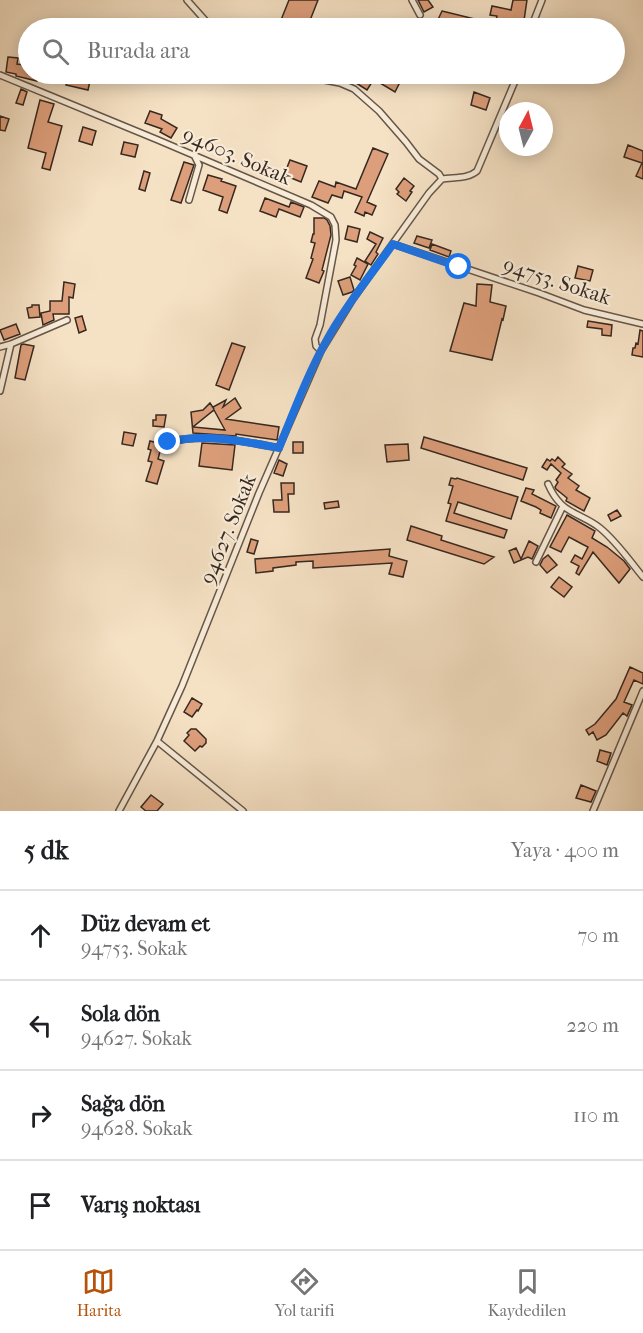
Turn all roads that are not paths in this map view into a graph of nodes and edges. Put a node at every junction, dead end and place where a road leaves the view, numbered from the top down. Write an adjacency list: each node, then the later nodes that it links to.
1 (187, 0): 5 (street)
2 (412, 0): 4 (street)
3 (542, 0): 6 (street)
4 (420, 15)
5 (203, 18)
6 (535, 18)
7 (0, 75): 8 (street, 94603. Sokak)
8 (18, 82)
9 (22, 84): 12 (street, 94603. Sokak)
10 (342, 84): 13 (street)
11 (514, 84): 13 (street)
12 (194, 156): 14 (street); 20 (street, 94603. Sokak)
13 (442, 179): 15 (street, 94627. Sokak)
14 (189, 200)
15 (393, 244): 17 (street, 94753. Sokak); 20 (street, 94627. Sokak)
16 (67, 320): 18 (street)
17 (643, 324)
18 (11, 344): 19 (street); 21 (street)
19 (0, 347)
20 (321, 351): 23 (street, 94627. Sokak)
21 (0, 391)
22 (168, 442): 23 (street)
23 (279, 448): 29 (street, 94627. Sokak)
24 (548, 484): 25 (street)
25 (563, 506): 26 (street); 27 (street)
26 (536, 562)
27 (643, 577)
28 (643, 691): 32 (street)
29 (157, 741): 30 (street, 94627. Sokak); 31 (street)
30 (118, 811)
31 (243, 811)
32 (594, 811)

